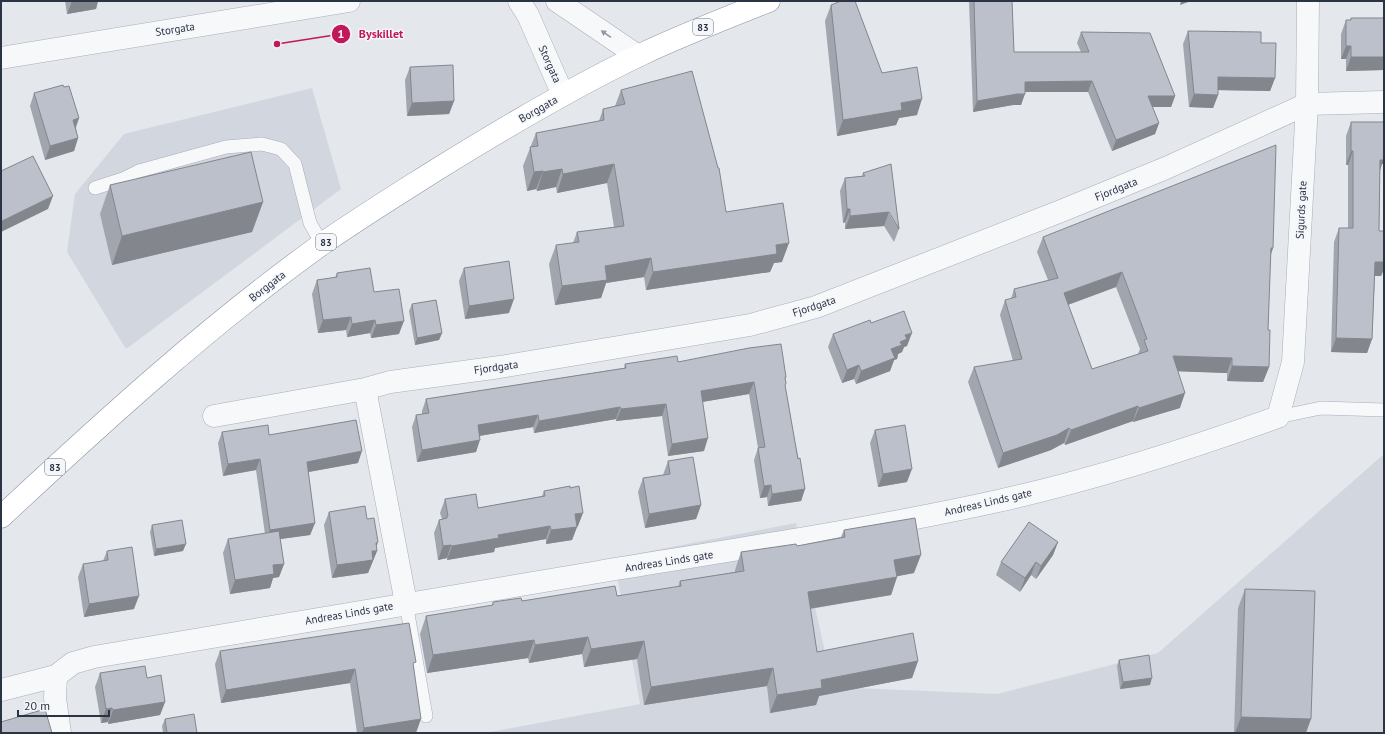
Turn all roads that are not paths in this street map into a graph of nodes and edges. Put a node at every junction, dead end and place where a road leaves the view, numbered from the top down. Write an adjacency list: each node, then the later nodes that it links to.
1 (349, 1): 7 (street, Storgata)
2 (519, 1): 8 (street, Storgata)
3 (557, 1): 6 (street, one-way to 3)
4 (769, 1): 6 (highway, Storgata / 83)
5 (1308, 1): 10 (street, Sigurds gate)
6 (638, 56): 8 (highway, Storgata / 83)
7 (1, 58)
8 (563, 95): 12 (highway, Borggata / 83)
9 (1384, 102): 10 (street, Fjordgata)
10 (1307, 104): 13 (street, Fjordgata); 16 (street, Sigurds gate)
11 (96, 188): 12 (lane)
12 (322, 244): 17 (highway, Borggata / 83)
13 (365, 389): 15 (street, Fjordgata); 18 (street)
14 (1384, 410): 16 (lane)
15 (214, 416)
16 (1278, 417): 18 (street, Andreas Linds gate)
17 (1, 517)
18 (406, 603): 19 (street, Andreas Linds gate); 21 (lane)
19 (56, 676): 20 (street, Andreas Linds gate); 22 (street)
20 (1, 690)
21 (426, 716)
22 (60, 733)

